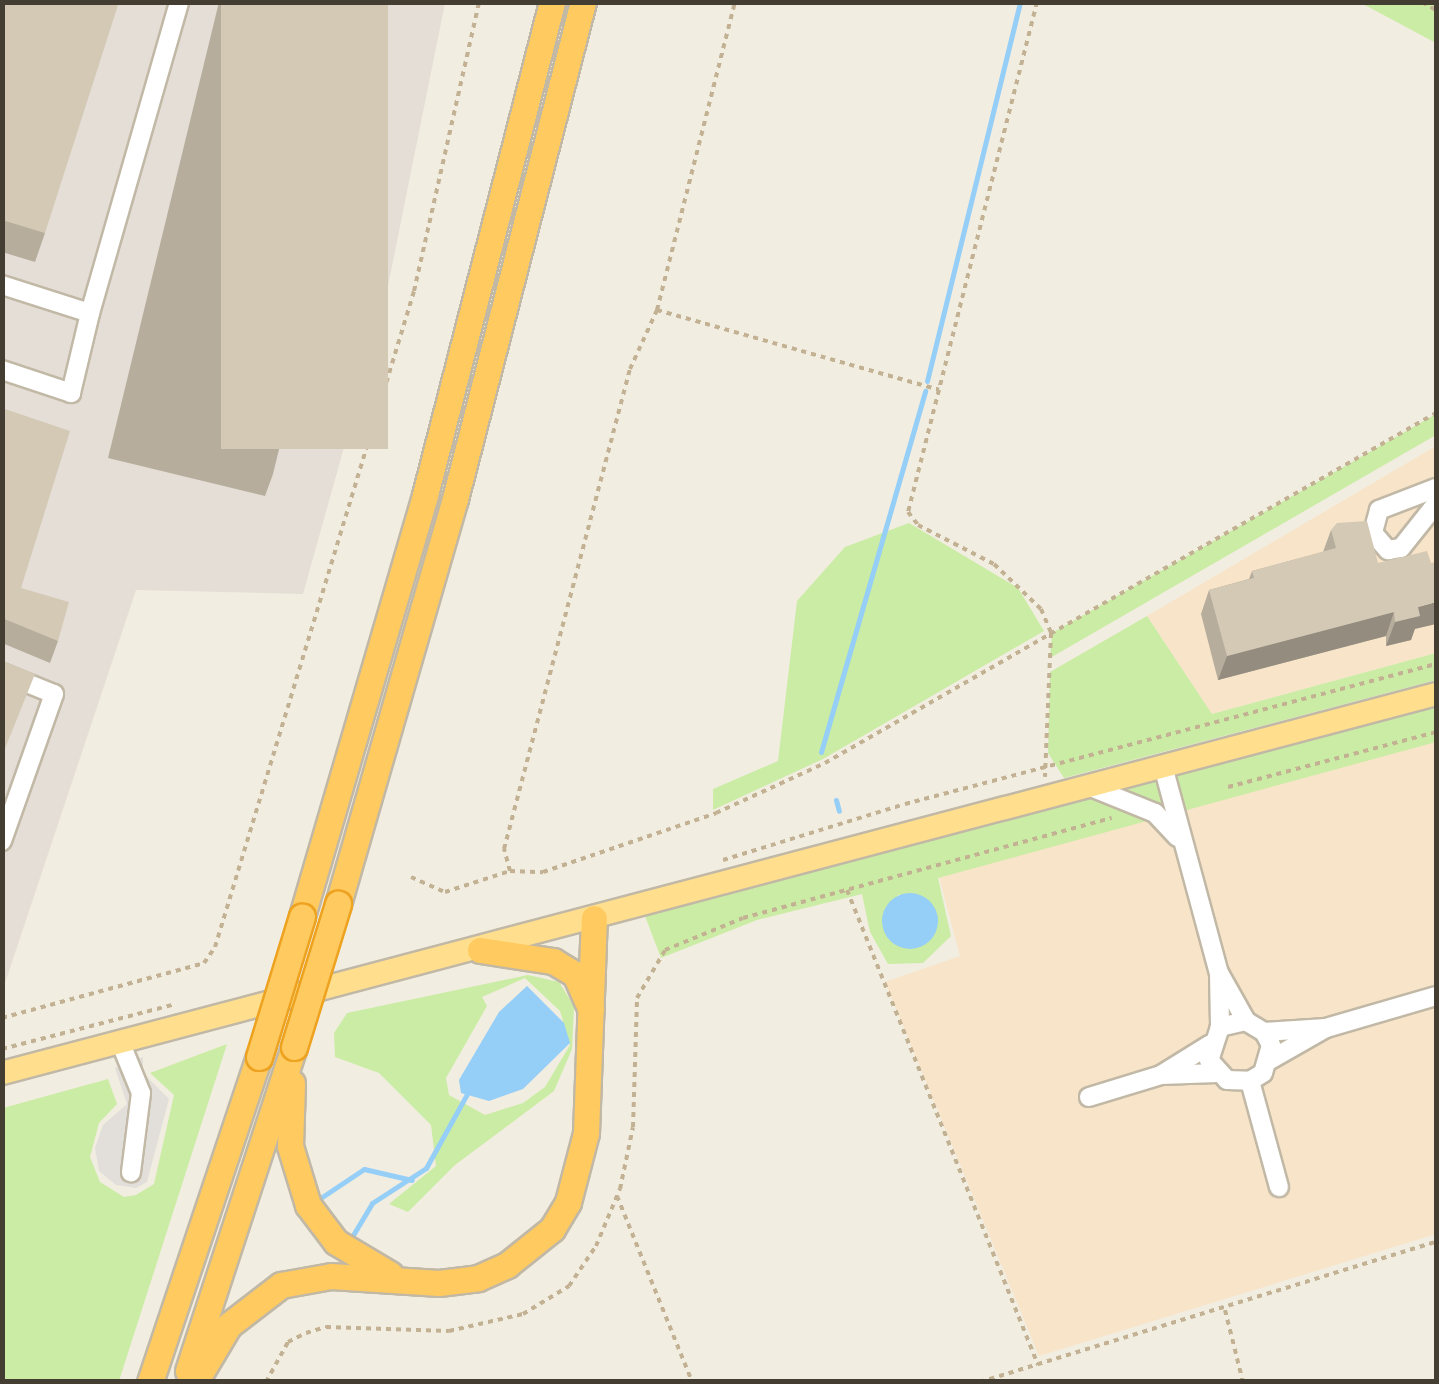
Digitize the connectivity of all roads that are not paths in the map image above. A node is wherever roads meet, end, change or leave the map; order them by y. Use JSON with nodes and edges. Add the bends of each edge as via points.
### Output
{"nodes":[{"id":1,"x":179,"y":2,"type":"edge"},
{"id":2,"x":552,"y":2,"type":"edge"},
{"id":3,"x":583,"y":2,"type":"edge"},
{"id":4,"x":2,"y":285,"type":"edge"},
{"id":5,"x":90,"y":313,"type":"junction"},
{"id":6,"x":2,"y":370,"type":"edge"},
{"id":7,"x":1436,"y":488,"type":"edge"},
{"id":8,"x":1436,"y":504,"type":"edge"},
{"id":9,"x":2,"y":673,"type":"edge"},
{"id":10,"x":1436,"y":694,"type":"edge"},
{"id":11,"x":1163,"y":766,"type":"junction"},
{"id":12,"x":1088,"y":786,"type":"junction"},
{"id":13,"x":1180,"y":840,"type":"junction"},
{"id":14,"x":2,"y":842,"type":"edge"},
{"id":15,"x":594,"y":918,"type":"junction"},
{"id":16,"x":480,"y":950,"type":"junction"},
{"id":17,"x":1219,"y":973,"type":"junction"},
{"id":18,"x":1436,"y":996,"type":"edge"},
{"id":19,"x":594,"y":1020,"type":"junction"},
{"id":20,"x":1246,"y":1020,"type":"junction"},
{"id":21,"x":1220,"y":1027,"type":"junction"},
{"id":22,"x":1326,"y":1028,"type":"junction"},
{"id":23,"x":1264,"y":1032,"type":"junction"},
{"id":24,"x":121,"y":1044,"type":"junction"},
{"id":25,"x":1209,"y":1045,"type":"junction"},
{"id":26,"x":294,"y":1048,"type":"junction"},
{"id":27,"x":1270,"y":1060,"type":"junction"},
{"id":28,"x":1217,"y":1073,"type":"junction"},
{"id":29,"x":2,"y":1074,"type":"edge"},
{"id":30,"x":1161,"y":1075,"type":"junction"},
{"id":31,"x":1250,"y":1081,"type":"junction"},
{"id":32,"x":1089,"y":1097,"type":"dead end"},
{"id":33,"x":131,"y":1172,"type":"dead end"},
{"id":34,"x":1279,"y":1187,"type":"dead end"},
{"id":35,"x":394,"y":1276,"type":"junction"},
{"id":36,"x":150,"y":1382,"type":"edge"},
{"id":37,"x":184,"y":1382,"type":"edge"},
{"id":38,"x":195,"y":1382,"type":"edge"}],
"edges":[{"from":1,"to":5,"type":"street"},
{"from":2,"to":36,"type":"highway","bridge":true,"via":[[426,495],[259,1057]]},
{"from":3,"to":26,"type":"highway","bridge":true,"via":[[455,499]]},
{"from":4,"to":5,"type":"street"},
{"from":5,"to":6,"type":"street","via":[[71,393]]},
{"from":7,"to":8,"type":"street","via":[[1379,510],[1373,533],[1388,550],[1401,548]]},
{"from":9,"to":14,"type":"street","via":[[54,694]]},
{"from":10,"to":11,"type":"main road"},
{"from":11,"to":12,"type":"main road"},
{"from":11,"to":13,"type":"street"},
{"from":12,"to":13,"type":"street","via":[[1154,813]]},
{"from":12,"to":15,"type":"main road"},
{"from":13,"to":17,"type":"street"},
{"from":15,"to":16,"type":"main road"},
{"from":15,"to":19,"type":"highway"},
{"from":16,"to":19,"type":"highway","via":[[533,954],[575,974]]},
{"from":16,"to":24,"type":"main road"},
{"from":17,"to":20,"type":"street"},
{"from":17,"to":21,"type":"street"},
{"from":18,"to":22,"type":"street"},
{"from":19,"to":35,"type":"highway","via":[[579,1170],[552,1229],[507,1266],[478,1278],[439,1283]]},
{"from":20,"to":21,"type":"street"},
{"from":20,"to":23,"type":"street"},
{"from":21,"to":25,"type":"street"},
{"from":22,"to":23,"type":"street"},
{"from":22,"to":27,"type":"street"},
{"from":23,"to":27,"type":"street"},
{"from":24,"to":29,"type":"main road"},
{"from":24,"to":33,"type":"street","via":[[141,1093]]},
{"from":25,"to":28,"type":"street"},
{"from":25,"to":30,"type":"street"},
{"from":26,"to":35,"type":"highway","via":[[290,1146],[308,1205],[336,1242]]},
{"from":26,"to":37,"type":"highway"},
{"from":27,"to":31,"type":"street"},
{"from":28,"to":30,"type":"street"},
{"from":28,"to":31,"type":"street"},
{"from":30,"to":32,"type":"street"},
{"from":31,"to":34,"type":"street"},
{"from":35,"to":38,"type":"highway","via":[[305,1278],[282,1285],[229,1325]]}]}
